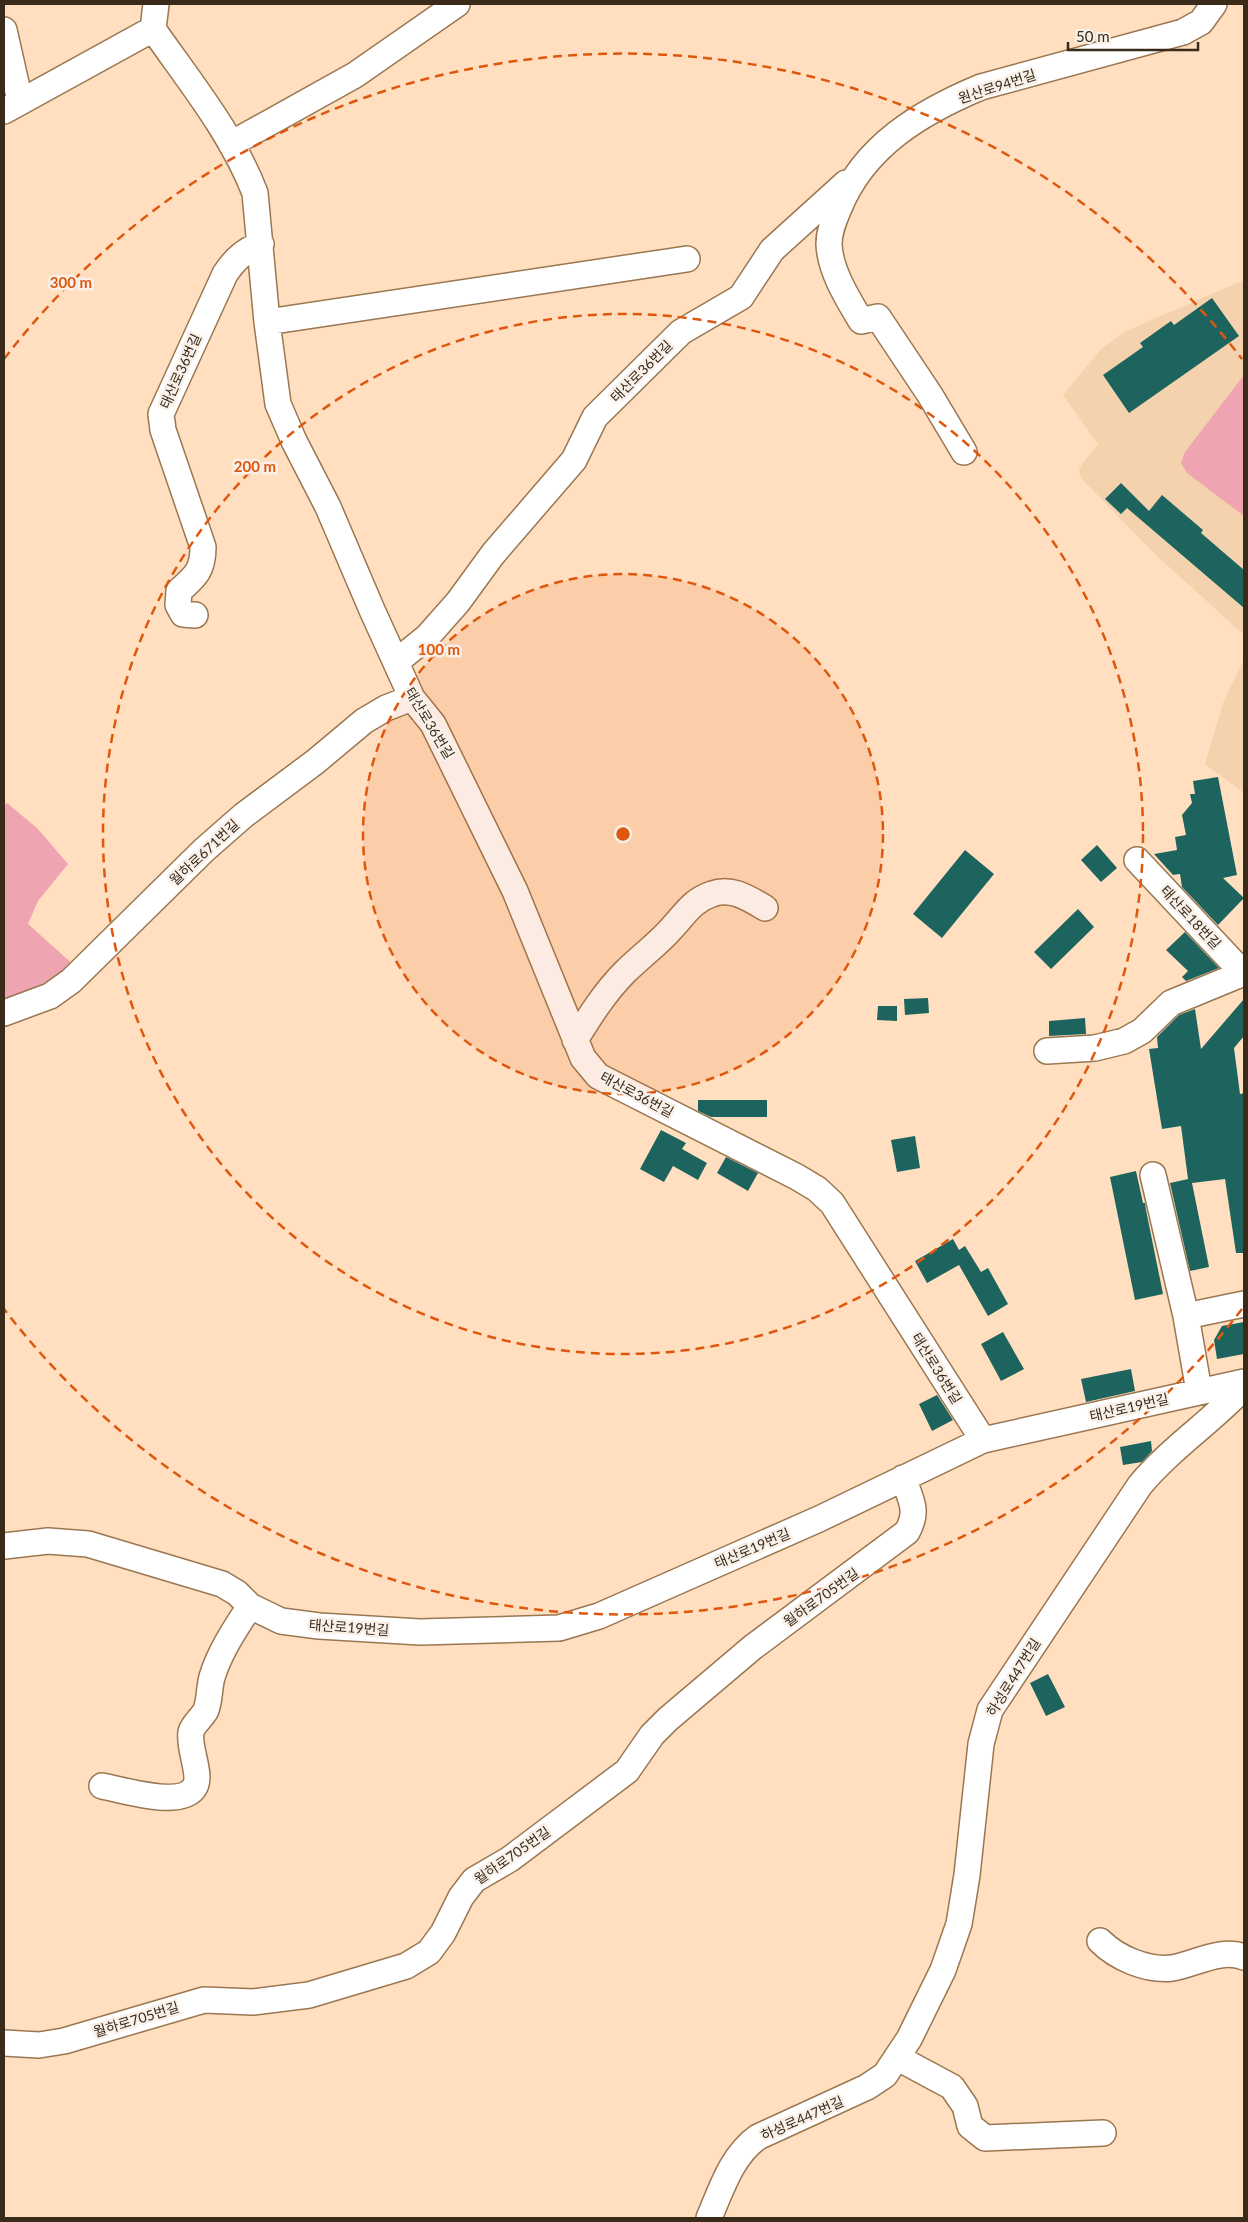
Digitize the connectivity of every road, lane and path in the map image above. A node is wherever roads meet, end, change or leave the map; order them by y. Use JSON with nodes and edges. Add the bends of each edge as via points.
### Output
{"nodes":[{"id":1,"x":156,"y":4,"type":"edge"},
{"id":2,"x":457,"y":4,"type":"edge"},
{"id":3,"x":1214,"y":4,"type":"edge"},
{"id":4,"x":153,"y":28,"type":"junction"},
{"id":5,"x":4,"y":30,"type":"edge"},
{"id":6,"x":12,"y":106,"type":"edge"},
{"id":7,"x":231,"y":144,"type":"junction"},
{"id":8,"x":854,"y":176,"type":"junction"},
{"id":9,"x":261,"y":244,"type":"junction"},
{"id":10,"x":687,"y":259,"type":"dead end"},
{"id":11,"x":267,"y":322,"type":"junction"},
{"id":12,"x":964,"y":452,"type":"dead end"},
{"id":13,"x":195,"y":615,"type":"dead end"},
{"id":14,"x":396,"y":662,"type":"junction"},
{"id":15,"x":412,"y":698,"type":"junction"},
{"id":16,"x":1137,"y":860,"type":"dead end"},
{"id":17,"x":765,"y":908,"type":"dead end"},
{"id":18,"x":1244,"y":974,"type":"edge"},
{"id":19,"x":4,"y":1013,"type":"edge"},
{"id":20,"x":575,"y":1040,"type":"junction"},
{"id":21,"x":1047,"y":1051,"type":"dead end"},
{"id":22,"x":1153,"y":1175,"type":"dead end"},
{"id":23,"x":1244,"y":1304,"type":"edge"},
{"id":24,"x":1186,"y":1316,"type":"junction"},
{"id":25,"x":1244,"y":1382,"type":"edge"},
{"id":26,"x":1244,"y":1387,"type":"edge"},
{"id":27,"x":1199,"y":1391,"type":"junction"},
{"id":28,"x":983,"y":1440,"type":"junction"},
{"id":29,"x":903,"y":1478,"type":"junction"},
{"id":30,"x":4,"y":1546,"type":"edge"},
{"id":31,"x":250,"y":1606,"type":"junction"},
{"id":32,"x":102,"y":1786,"type":"dead end"},
{"id":33,"x":1100,"y":1941,"type":"dead end"},
{"id":34,"x":1244,"y":1957,"type":"edge"},
{"id":35,"x":4,"y":2043,"type":"edge"},
{"id":36,"x":898,"y":2058,"type":"junction"},
{"id":37,"x":1103,"y":2133,"type":"dead end"},
{"id":38,"x":709,"y":2218,"type":"edge"}],
"edges":[{"from":1,"to":4,"type":"street"},
{"from":2,"to":7,"type":"street","via":[[355,75]]},
{"from":3,"to":8,"type":"street","name":"원산로94번길","via":[[1201,22],[1183,32],[958,97],[895,133]]},
{"from":4,"to":6,"type":"street"},
{"from":4,"to":7,"type":"street","name":"태산로36번길"},
{"from":5,"to":6,"type":"street"},
{"from":7,"to":9,"type":"street","name":"태산로36번길","via":[[248,173],[255,193]]},
{"from":8,"to":12,"type":"street","name":"원산로94번길","via":[[830,228],[829,246],[836,272],[861,321],[878,317]]},
{"from":8,"to":14,"type":"street","name":"태산로36번길","via":[[772,250],[741,297],[681,332],[595,417],[574,460],[427,637]]},
{"from":9,"to":11,"type":"street","name":"태산로36번길"},
{"from":9,"to":13,"type":"street","name":"태산로36번길","via":[[235,260],[225,274],[161,414],[163,430],[204,547],[203,565],[179,591],[178,605],[184,614]]},
{"from":10,"to":11,"type":"street"},
{"from":11,"to":14,"type":"street","name":"태산로36번길","via":[[278,404],[328,507]]},
{"from":14,"to":15,"type":"street","name":"태산로36번길"},
{"from":15,"to":19,"type":"street","name":"월하로671번길","via":[[364,721],[244,815],[71,981],[50,996]]},
{"from":15,"to":20,"type":"street","name":"태산로36번길","via":[[433,724],[515,891]]},
{"from":16,"to":18,"type":"street","name":"태산로18번길"},
{"from":17,"to":20,"type":"street","via":[[744,895],[728,891],[697,900],[624,972],[602,998]]},
{"from":18,"to":21,"type":"street","via":[[1171,1003],[1142,1031],[1124,1041],[1095,1048]]},
{"from":20,"to":28,"type":"street","name":"태산로36번길","via":[[583,1058],[598,1076],[798,1177],[832,1203]]},
{"from":22,"to":24,"type":"street"},
{"from":23,"to":24,"type":"street"},
{"from":24,"to":27,"type":"street"},
{"from":25,"to":27,"type":"street","name":"태산로19번길"},
{"from":26,"to":36,"type":"street","name":"하성로447번길","via":[[1216,1416],[1158,1464],[1140,1485],[990,1710],[981,1744],[967,1875],[955,1938],[943,1970]]},
{"from":27,"to":28,"type":"street","name":"태산로19번길"},
{"from":28,"to":29,"type":"street","name":"태산로19번길"},
{"from":29,"to":31,"type":"street","name":"태산로19번길","via":[[819,1519],[599,1616],[559,1628],[454,1632],[319,1626],[281,1621]]},
{"from":29,"to":35,"type":"street","name":"월하로705번길","via":[[914,1508],[914,1520],[907,1532],[753,1647],[668,1719],[626,1771],[510,1859],[474,1880],[429,1952],[406,1966],[308,1995],[253,2002],[204,2000],[64,2041]]},
{"from":30,"to":31,"type":"street","name":"태산로19번길","via":[[48,1541],[88,1544],[208,1578],[237,1593]]},
{"from":31,"to":32,"type":"street","via":[[219,1656],[204,1715],[192,1730],[190,1745],[198,1775],[194,1788],[184,1795],[167,1797]]},
{"from":33,"to":34,"type":"street","via":[[1121,1956],[1160,1968],[1173,1968],[1221,1955]]},
{"from":36,"to":37,"type":"street","via":[[952,2087],[965,2106],[970,2126],[985,2138]]},
{"from":36,"to":38,"type":"street","name":"하성로447번길","via":[[885,2075],[867,2086],[748,2144],[730,2171]]}]}
